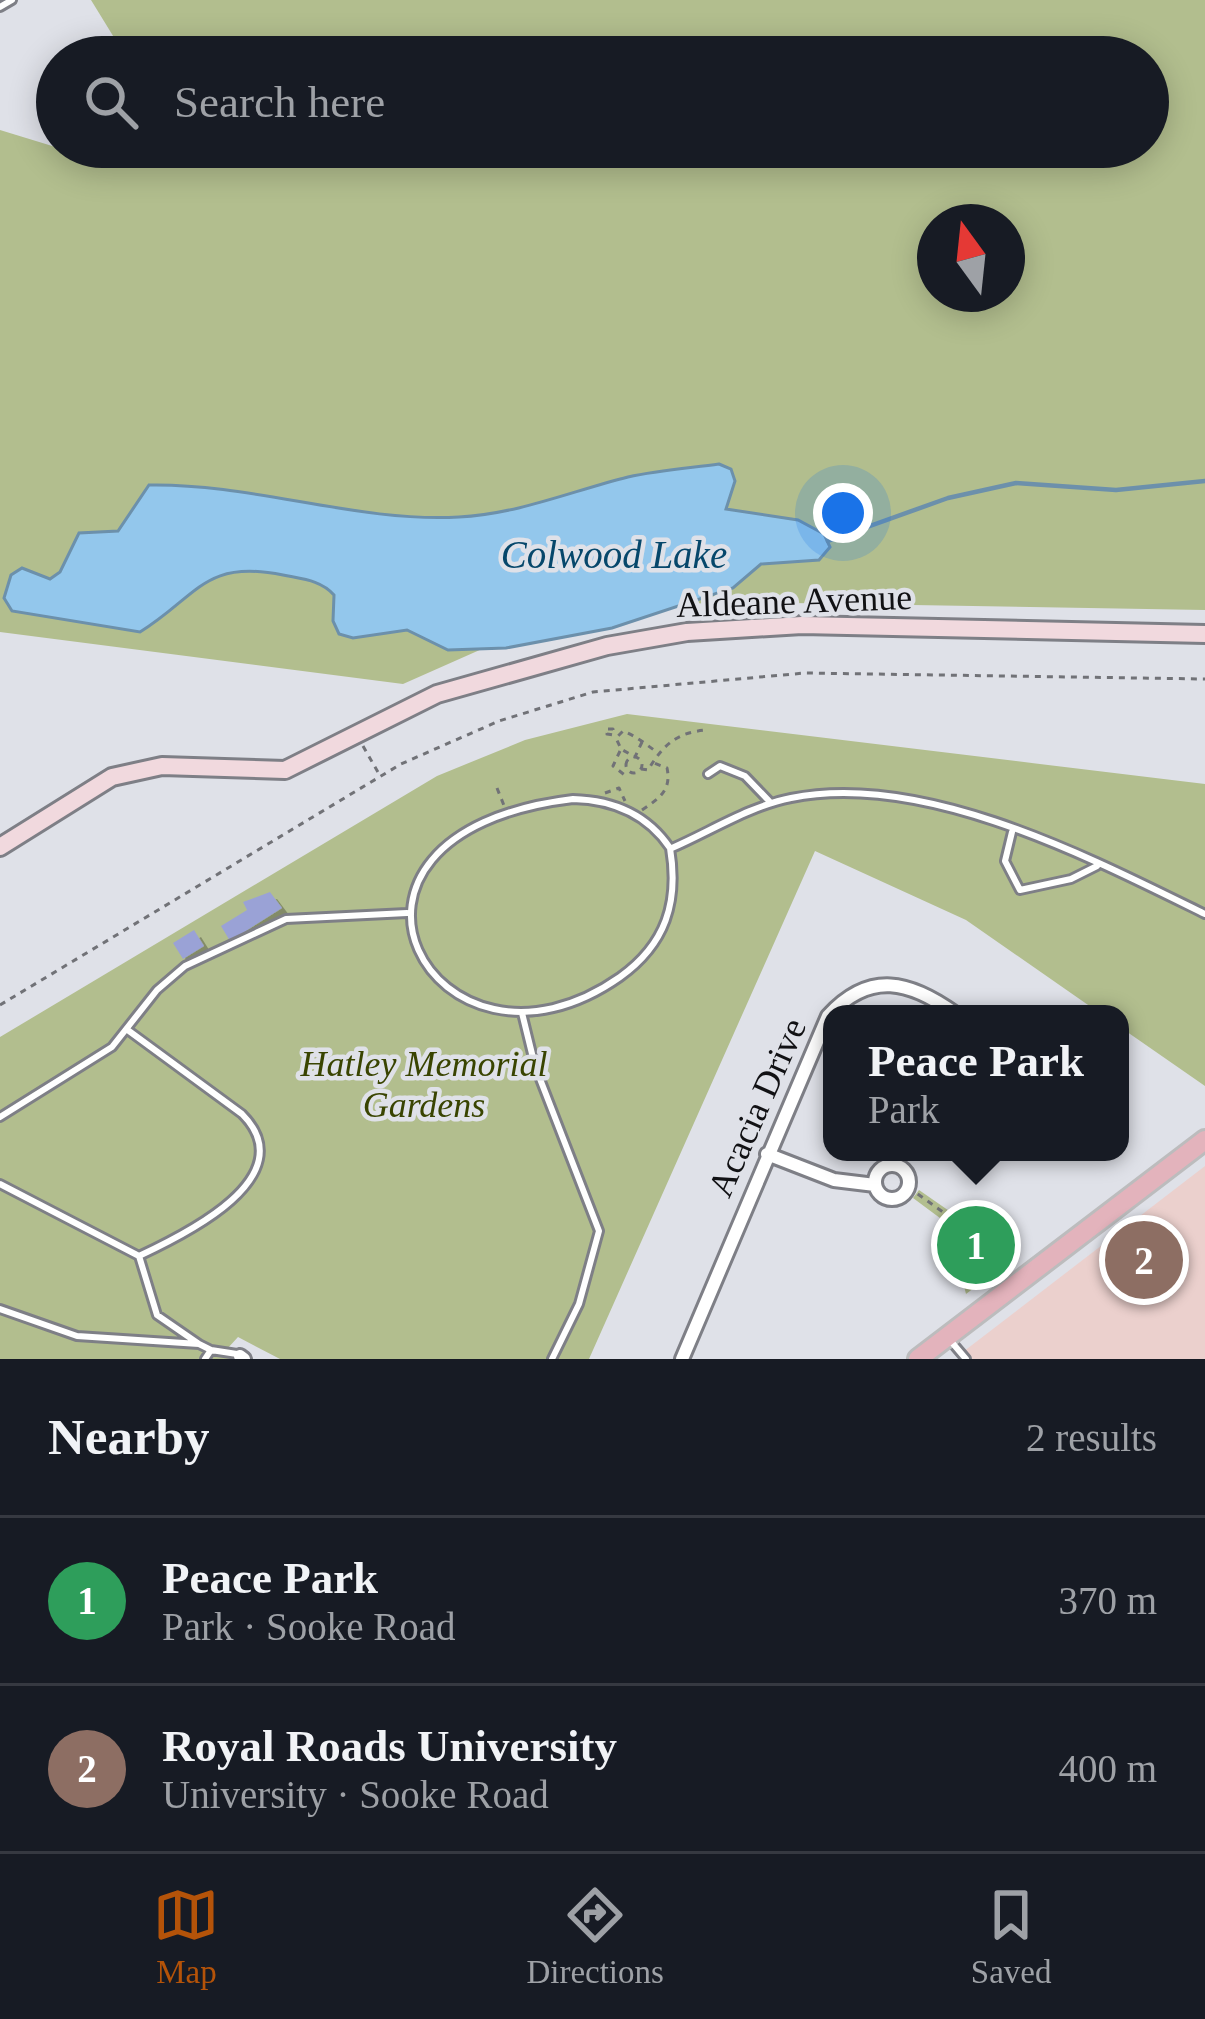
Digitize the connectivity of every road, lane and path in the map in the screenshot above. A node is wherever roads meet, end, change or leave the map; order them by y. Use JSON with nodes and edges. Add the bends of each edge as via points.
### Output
{"nodes":[{"id":1,"x":12,"y":0,"type":"edge"},
{"id":2,"x":0,"y":7,"type":"edge"},
{"id":3,"x":1205,"y":634,"type":"edge"},
{"id":4,"x":1205,"y":679,"type":"edge"},
{"id":5,"x":707,"y":730,"type":"dead end"},
{"id":6,"x":356,"y":733,"type":"junction"},
{"id":7,"x":642,"y":742,"type":"junction"},
{"id":8,"x":621,"y":749,"type":"junction"},
{"id":9,"x":658,"y":753,"type":"junction"},
{"id":10,"x":635,"y":758,"type":"junction"},
{"id":11,"x":652,"y":762,"type":"junction"},
{"id":12,"x":641,"y":769,"type":"junction"},
{"id":13,"x":628,"y":774,"type":"junction"},
{"id":14,"x":708,"y":774,"type":"dead end"},
{"id":15,"x":380,"y":776,"type":"junction"},
{"id":16,"x":497,"y":788,"type":"dead end"},
{"id":17,"x":619,"y":788,"type":"junction"},
{"id":18,"x":603,"y":801,"type":"junction"},
{"id":19,"x":771,"y":803,"type":"junction"},
{"id":20,"x":622,"y":808,"type":"junction"},
{"id":21,"x":506,"y":812,"type":"junction"},
{"id":22,"x":638,"y":815,"type":"junction"},
{"id":23,"x":1013,"y":830,"type":"junction"},
{"id":24,"x":0,"y":847,"type":"edge"},
{"id":25,"x":670,"y":848,"type":"junction"},
{"id":26,"x":1097,"y":866,"type":"junction"},
{"id":27,"x":407,"y":913,"type":"junction"},
{"id":28,"x":1205,"y":914,"type":"edge"},
{"id":29,"x":0,"y":1005,"type":"edge"},
{"id":30,"x":838,"y":1005,"type":"edge"},
{"id":31,"x":942,"y":1005,"type":"edge"},
{"id":32,"x":523,"y":1012,"type":"junction"},
{"id":33,"x":823,"y":1027,"type":"edge"},
{"id":34,"x":129,"y":1031,"type":"junction"},
{"id":35,"x":0,"y":1117,"type":"edge"},
{"id":36,"x":1205,"y":1140,"type":"edge"},
{"id":37,"x":767,"y":1154,"type":"junction"},
{"id":38,"x":0,"y":1184,"type":"edge"},
{"id":39,"x":875,"y":1185,"type":"junction"},
{"id":40,"x":908,"y":1187,"type":"junction"},
{"id":41,"x":139,"y":1256,"type":"junction"},
{"id":42,"x":996,"y":1299,"type":"junction"},
{"id":43,"x":0,"y":1309,"type":"edge"},
{"id":44,"x":946,"y":1336,"type":"junction"},
{"id":45,"x":199,"y":1344,"type":"junction"},
{"id":46,"x":211,"y":1350,"type":"junction"},
{"id":47,"x":242,"y":1357,"type":"edge"},
{"id":48,"x":205,"y":1359,"type":"edge"},
{"id":49,"x":552,"y":1359,"type":"edge"},
{"id":50,"x":682,"y":1359,"type":"edge"},
{"id":51,"x":918,"y":1359,"type":"edge"},
{"id":52,"x":966,"y":1359,"type":"edge"}],
"edges":[{"from":1,"to":2,"type":"lane"},
{"from":3,"to":6,"type":"street","name":"Aldeane Avenue","via":[[838,625],[687,632],[515,670],[437,694]]},
{"from":4,"to":15,"type":"path","via":[[806,673],[678,682],[593,692],[525,711]]},
{"from":5,"to":9,"type":"path","via":[[684,733]]},
{"from":6,"to":15,"type":"path"},
{"from":6,"to":24,"type":"street","name":"Aldeane Avenue","via":[[285,770],[162,766],[112,777]]},
{"from":7,"to":8,"type":"path","via":[[623,731],[616,734]]},
{"from":7,"to":9,"type":"path"},
{"from":7,"to":10,"type":"path"},
{"from":8,"to":10,"type":"path"},
{"from":8,"to":13,"type":"path","via":[[613,766]]},
{"from":9,"to":11,"type":"path"},
{"from":10,"to":12,"type":"path"},
{"from":10,"to":13,"type":"path"},
{"from":11,"to":12,"type":"path"},
{"from":11,"to":22,"type":"path","via":[[669,778],[660,799]]},
{"from":12,"to":13,"type":"path"},
{"from":13,"to":17,"type":"path"},
{"from":14,"to":19,"type":"lane","via":[[720,766],[734,770]]},
{"from":15,"to":29,"type":"path"},
{"from":16,"to":21,"type":"path"},
{"from":17,"to":18,"type":"path","via":[[609,788]]},
{"from":17,"to":20,"type":"path"},
{"from":18,"to":20,"type":"lane"},
{"from":18,"to":21,"type":"lane"},
{"from":19,"to":23,"type":"lane","via":[[869,794]]},
{"from":19,"to":25,"type":"lane"},
{"from":20,"to":22,"type":"lane"},
{"from":21,"to":27,"type":"lane","via":[[434,856]]},
{"from":22,"to":25,"type":"lane"},
{"from":23,"to":26,"type":"lane"},
{"from":23,"to":26,"type":"lane","via":[[1005,861],[1020,890]]},
{"from":25,"to":32,"type":"lane","via":[[673,903],[654,946],[586,998]]},
{"from":26,"to":28,"type":"lane"},
{"from":27,"to":32,"type":"lane","via":[[441,982],[470,1002]]},
{"from":27,"to":34,"type":"lane","via":[[286,920],[184,966]]},
{"from":30,"to":31,"type":"street","name":"Acacia Drive","via":[[866,985],[890,982]]},
{"from":32,"to":49,"type":"lane","via":[[535,1066],[599,1231],[579,1304]]},
{"from":33,"to":37,"type":"street","name":"Acacia Drive"},
{"from":34,"to":35,"type":"lane"},
{"from":34,"to":41,"type":"lane","via":[[242,1114],[259,1150],[249,1177],[216,1216]]},
{"from":36,"to":42,"type":"main road"},
{"from":37,"to":39,"type":"street","via":[[834,1180]]},
{"from":37,"to":50,"type":"street","name":"Acacia Drive"},
{"from":38,"to":41,"type":"lane"},
{"from":39,"to":40,"type":"street","via":[[890,1199]]},
{"from":39,"to":40,"type":"street","via":[[893,1166],[906,1173]]},
{"from":40,"to":42,"type":"path","via":[[957,1222]]},
{"from":41,"to":45,"type":"lane","via":[[157,1315]]},
{"from":42,"to":44,"type":"main road"},
{"from":43,"to":45,"type":"lane","via":[[77,1336]]},
{"from":44,"to":51,"type":"main road"},
{"from":44,"to":52,"type":"lane"},
{"from":45,"to":46,"type":"lane"},
{"from":46,"to":47,"type":"lane"},
{"from":46,"to":48,"type":"lane"}]}
